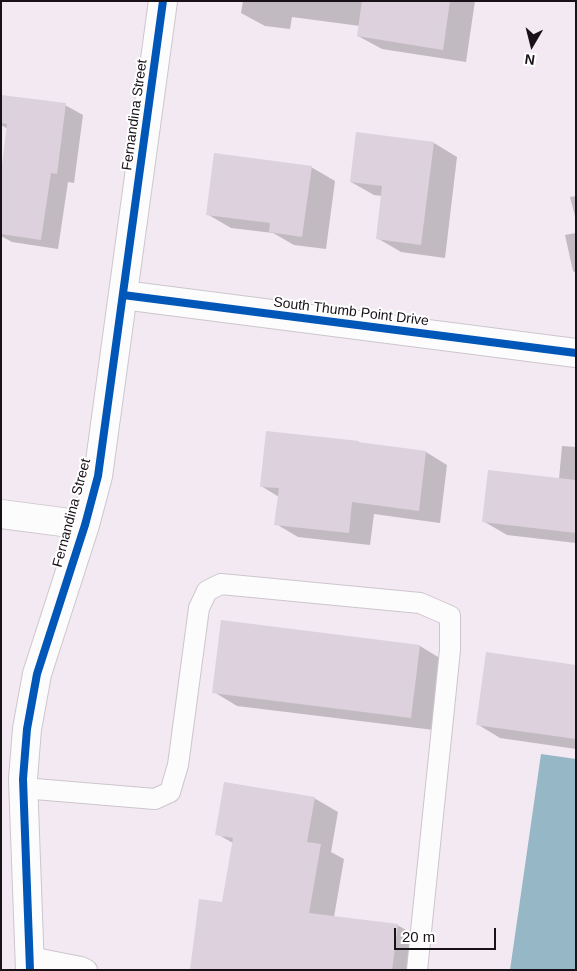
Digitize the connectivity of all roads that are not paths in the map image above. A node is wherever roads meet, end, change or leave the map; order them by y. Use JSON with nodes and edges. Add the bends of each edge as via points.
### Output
{"nodes":[{"id":1,"x":163,"y":1,"type":"edge"},
{"id":2,"x":123,"y":295,"type":"junction"},
{"id":3,"x":576,"y":354,"type":"edge"},
{"id":4,"x":1,"y":514,"type":"edge"},
{"id":5,"x":85,"y":525,"type":"junction"},
{"id":6,"x":23,"y":788,"type":"junction"},
{"id":7,"x":30,"y":963,"type":"edge"},
{"id":8,"x":87,"y":970,"type":"edge"},
{"id":9,"x":417,"y":970,"type":"edge"}],
"edges":[{"from":1,"to":2,"type":"street","name":"Fernandina Street"},
{"from":2,"to":3,"type":"street","name":"South Thumb Point Drive"},
{"from":2,"to":5,"type":"street","name":"Fernandina Street","via":[[98,476]]},
{"from":4,"to":5,"type":"street"},
{"from":5,"to":6,"type":"street","name":"Fernandina Street","via":[[36,674],[27,729]]},
{"from":6,"to":7,"type":"street","name":"Fernandina Street"},
{"from":6,"to":9,"type":"lane","via":[[155,799],[170,792],[178,765],[199,608],[207,592],[221,584],[420,603],[450,616],[450,650]]},
{"from":7,"to":8,"type":"lane","via":[[81,966]]}]}
